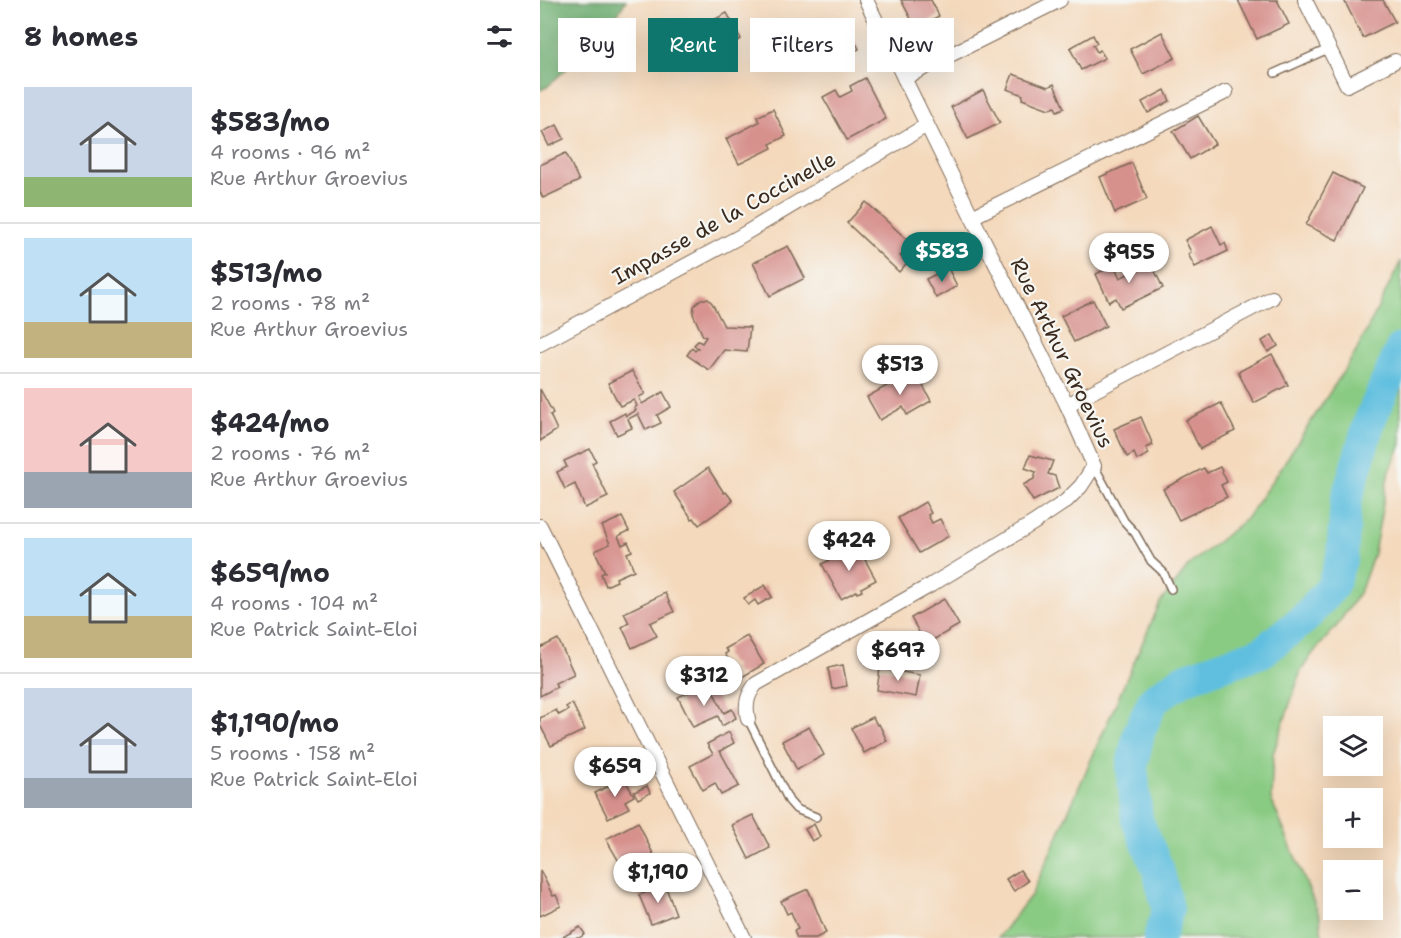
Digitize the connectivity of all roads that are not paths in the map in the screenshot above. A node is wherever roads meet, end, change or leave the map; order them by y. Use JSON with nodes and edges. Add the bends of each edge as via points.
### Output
{"nodes":[{"id":1,"x":866,"y":0,"type":"edge"},
{"id":2,"x":1060,"y":0,"type":"edge"},
{"id":3,"x":1305,"y":0,"type":"edge"},
{"id":4,"x":1328,"y":49,"type":"junction"},
{"id":5,"x":1395,"y":61,"type":"dead end"},
{"id":6,"x":1275,"y":73,"type":"dead end"},
{"id":7,"x":904,"y":78,"type":"junction"},
{"id":8,"x":1226,"y":92,"type":"dead end"},
{"id":9,"x":927,"y":125,"type":"junction"},
{"id":10,"x":972,"y":217,"type":"junction"},
{"id":11,"x":1272,"y":298,"type":"dead end"},
{"id":12,"x":540,"y":344,"type":"edge"},
{"id":13,"x":1067,"y":405,"type":"junction"},
{"id":14,"x":1094,"y":466,"type":"junction"},
{"id":15,"x":540,"y":526,"type":"edge"},
{"id":16,"x":1171,"y":589,"type":"dead end"},
{"id":17,"x":748,"y":719,"type":"joint"},
{"id":18,"x":816,"y":817,"type":"dead end"},
{"id":19,"x":744,"y":938,"type":"edge"}],
"edges":[{"from":1,"to":7,"type":"street","name":"Rue Arthur Groevius"},
{"from":2,"to":7,"type":"street"},
{"from":3,"to":4,"type":"street"},
{"from":4,"to":5,"type":"street","via":[[1347,85]]},
{"from":4,"to":6,"type":"lane"},
{"from":7,"to":9,"type":"street","name":"Rue Arthur Groevius"},
{"from":8,"to":10,"type":"street"},
{"from":9,"to":10,"type":"street","name":"Rue Arthur Groevius"},
{"from":9,"to":12,"type":"street","name":"Impasse de la Coccinelle","via":[[739,237]]},
{"from":10,"to":13,"type":"street","name":"Rue Arthur Groevius"},
{"from":11,"to":13,"type":"street"},
{"from":13,"to":14,"type":"street","name":"Rue Arthur Groevius"},
{"from":14,"to":16,"type":"lane","name":"Rue Arthur Groevius","via":[[1124,521],[1163,572]]},
{"from":14,"to":17,"type":"street","name":"Rue Arthur Groevius","via":[[1066,501],[1035,522],[756,684],[746,704]]},
{"from":15,"to":19,"type":"street"},
{"from":17,"to":18,"type":"lane","via":[[789,801],[796,809]]}]}
